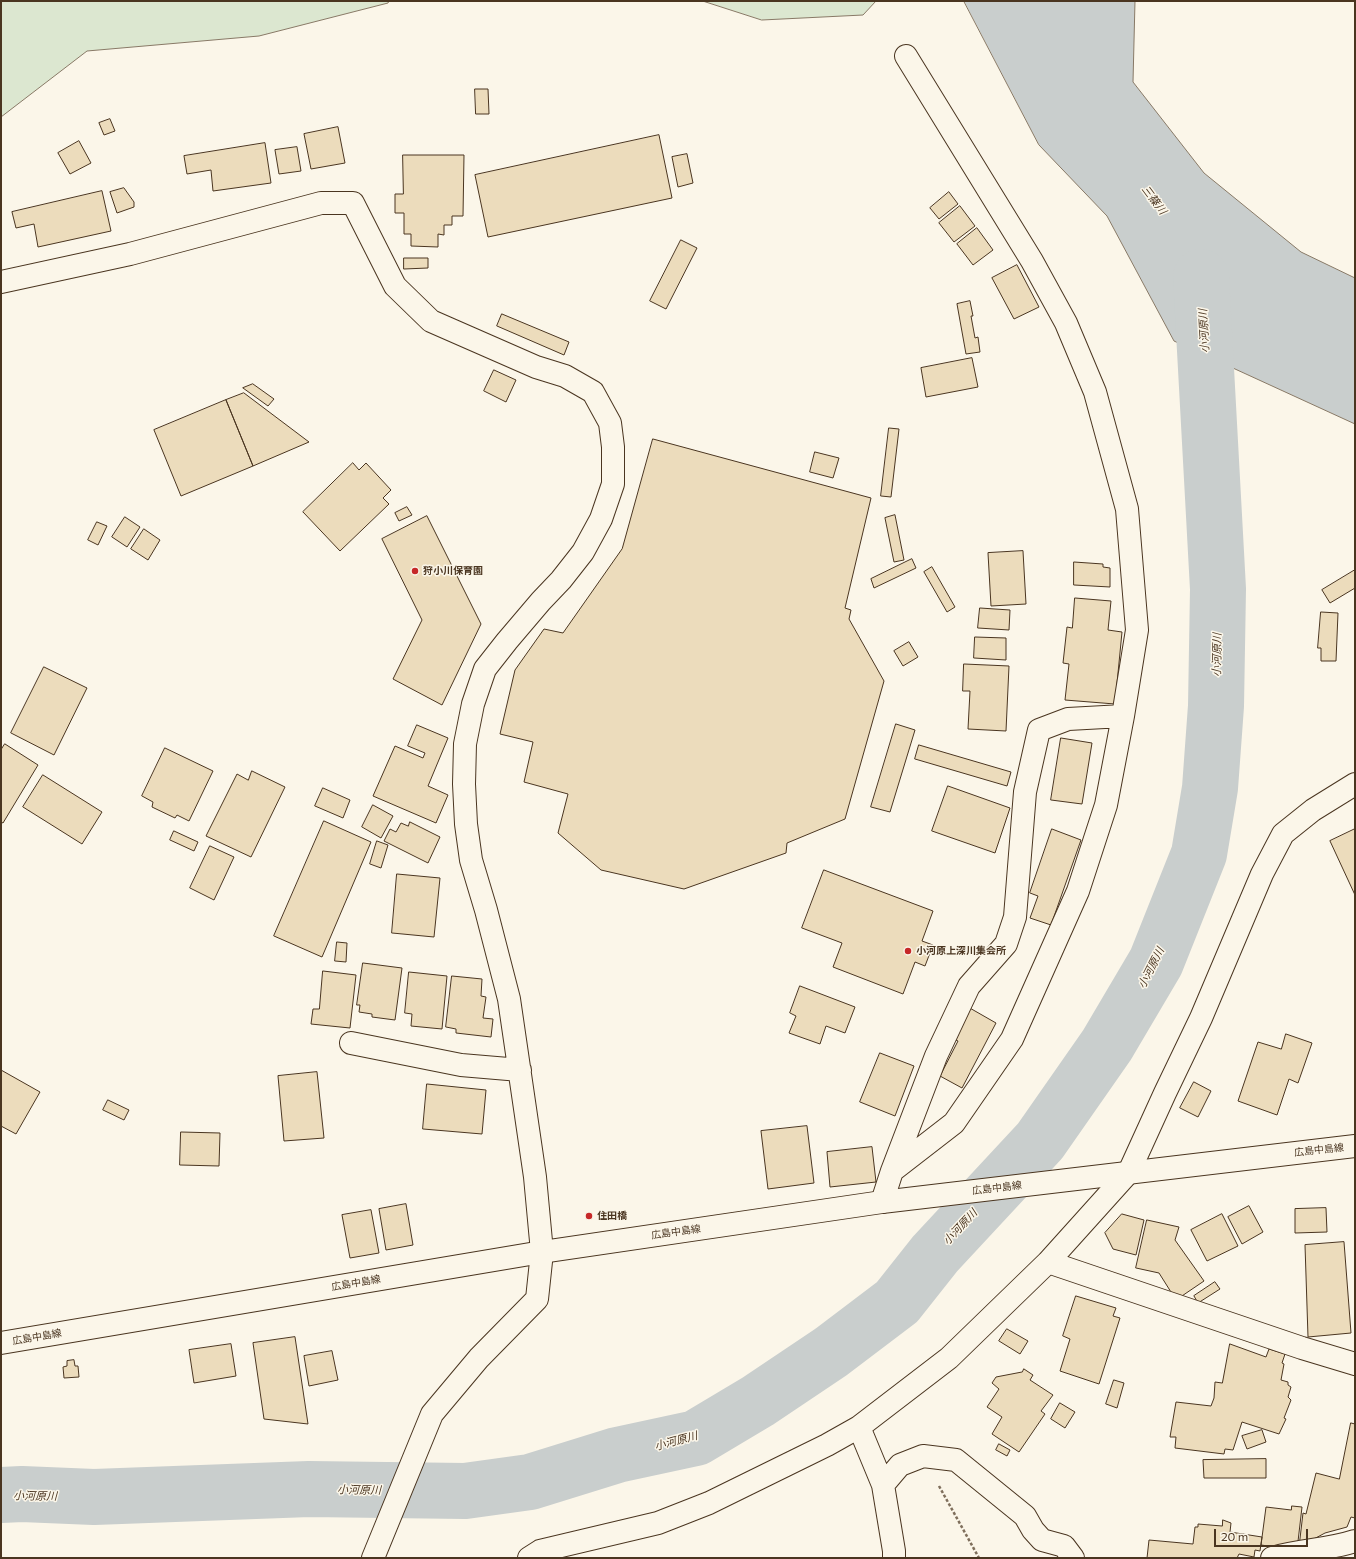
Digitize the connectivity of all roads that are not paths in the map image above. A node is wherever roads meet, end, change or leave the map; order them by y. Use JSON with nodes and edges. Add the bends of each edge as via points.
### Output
{"nodes":[{"id":1,"x":906,"y":56,"type":"dead end"},
{"id":2,"x":1,"y":282,"type":"edge"},
{"id":3,"x":1123,"y":716,"type":"junction"},
{"id":4,"x":1355,"y":784,"type":"edge"},
{"id":5,"x":351,"y":1043,"type":"dead end"},
{"id":6,"x":520,"y":1070,"type":"junction"},
{"id":7,"x":1355,"y":1146,"type":"edge"},
{"id":8,"x":892,"y":1171,"type":"junction"},
{"id":9,"x":1129,"y":1172,"type":"junction"},
{"id":10,"x":891,"y":1201,"type":"junction"},
{"id":11,"x":542,"y":1252,"type":"junction"},
{"id":12,"x":1048,"y":1262,"type":"junction"},
{"id":13,"x":1,"y":1343,"type":"edge"},
{"id":14,"x":1355,"y":1364,"type":"edge"},
{"id":15,"x":859,"y":1427,"type":"junction"},
{"id":16,"x":883,"y":1485,"type":"junction"},
{"id":17,"x":1355,"y":1541,"type":"edge"},
{"id":18,"x":1355,"y":1555,"type":"edge"},
{"id":19,"x":373,"y":1558,"type":"edge"},
{"id":20,"x":529,"y":1558,"type":"edge"},
{"id":21,"x":894,"y":1558,"type":"edge"},
{"id":22,"x":1074,"y":1558,"type":"edge"},
{"id":23,"x":1272,"y":1558,"type":"edge"},
{"id":24,"x":1350,"y":1558,"type":"edge"}],
"edges":[{"from":1,"to":3,"type":"street","via":[[1032,261],[1066,323],[1095,392],[1127,509],[1137,630]]},
{"from":2,"to":6,"type":"street","via":[[130,254],[322,202],[353,203],[395,286],[432,321],[536,367],[565,376],[593,392],[610,423],[613,447],[613,484],[601,519],[583,552],[485,669],[473,704],[465,744],[465,804],[471,860],[509,999]]},
{"from":3,"to":8,"type":"street","via":[[1106,805],[1078,891],[1012,1039],[954,1123]]},
{"from":3,"to":8,"type":"street","via":[[1068,719],[1039,730],[1024,792],[1015,917],[1006,944],[969,986],[936,1056]]},
{"from":4,"to":9,"type":"street","via":[[1313,810],[1283,834],[1262,874],[1201,1018]]},
{"from":5,"to":6,"type":"street","via":[[461,1065]]},
{"from":6,"to":11,"type":"street","via":[[535,1177]]},
{"from":7,"to":9,"type":"street","name":"広島中島線"},
{"from":8,"to":10,"type":"street"},
{"from":9,"to":10,"type":"street","name":"広島中島線"},
{"from":9,"to":12,"type":"street"},
{"from":10,"to":11,"type":"street","name":"広島中島線"},
{"from":11,"to":13,"type":"street","name":"広島中島線"},
{"from":11,"to":19,"type":"street","via":[[537,1299],[479,1358],[432,1414]]},
{"from":12,"to":14,"type":"street"},
{"from":12,"to":15,"type":"street","via":[[949,1358]]},
{"from":15,"to":16,"type":"street"},
{"from":15,"to":20,"type":"street","via":[[709,1503],[658,1523],[540,1551]]},
{"from":16,"to":21,"type":"street"},
{"from":16,"to":22,"type":"street","via":[[900,1465],[923,1456],[956,1460],[1025,1516],[1042,1540],[1064,1546]]},
{"from":17,"to":23,"type":"street","via":[[1337,1547],[1307,1550]]},
{"from":18,"to":24,"type":"street"}]}
